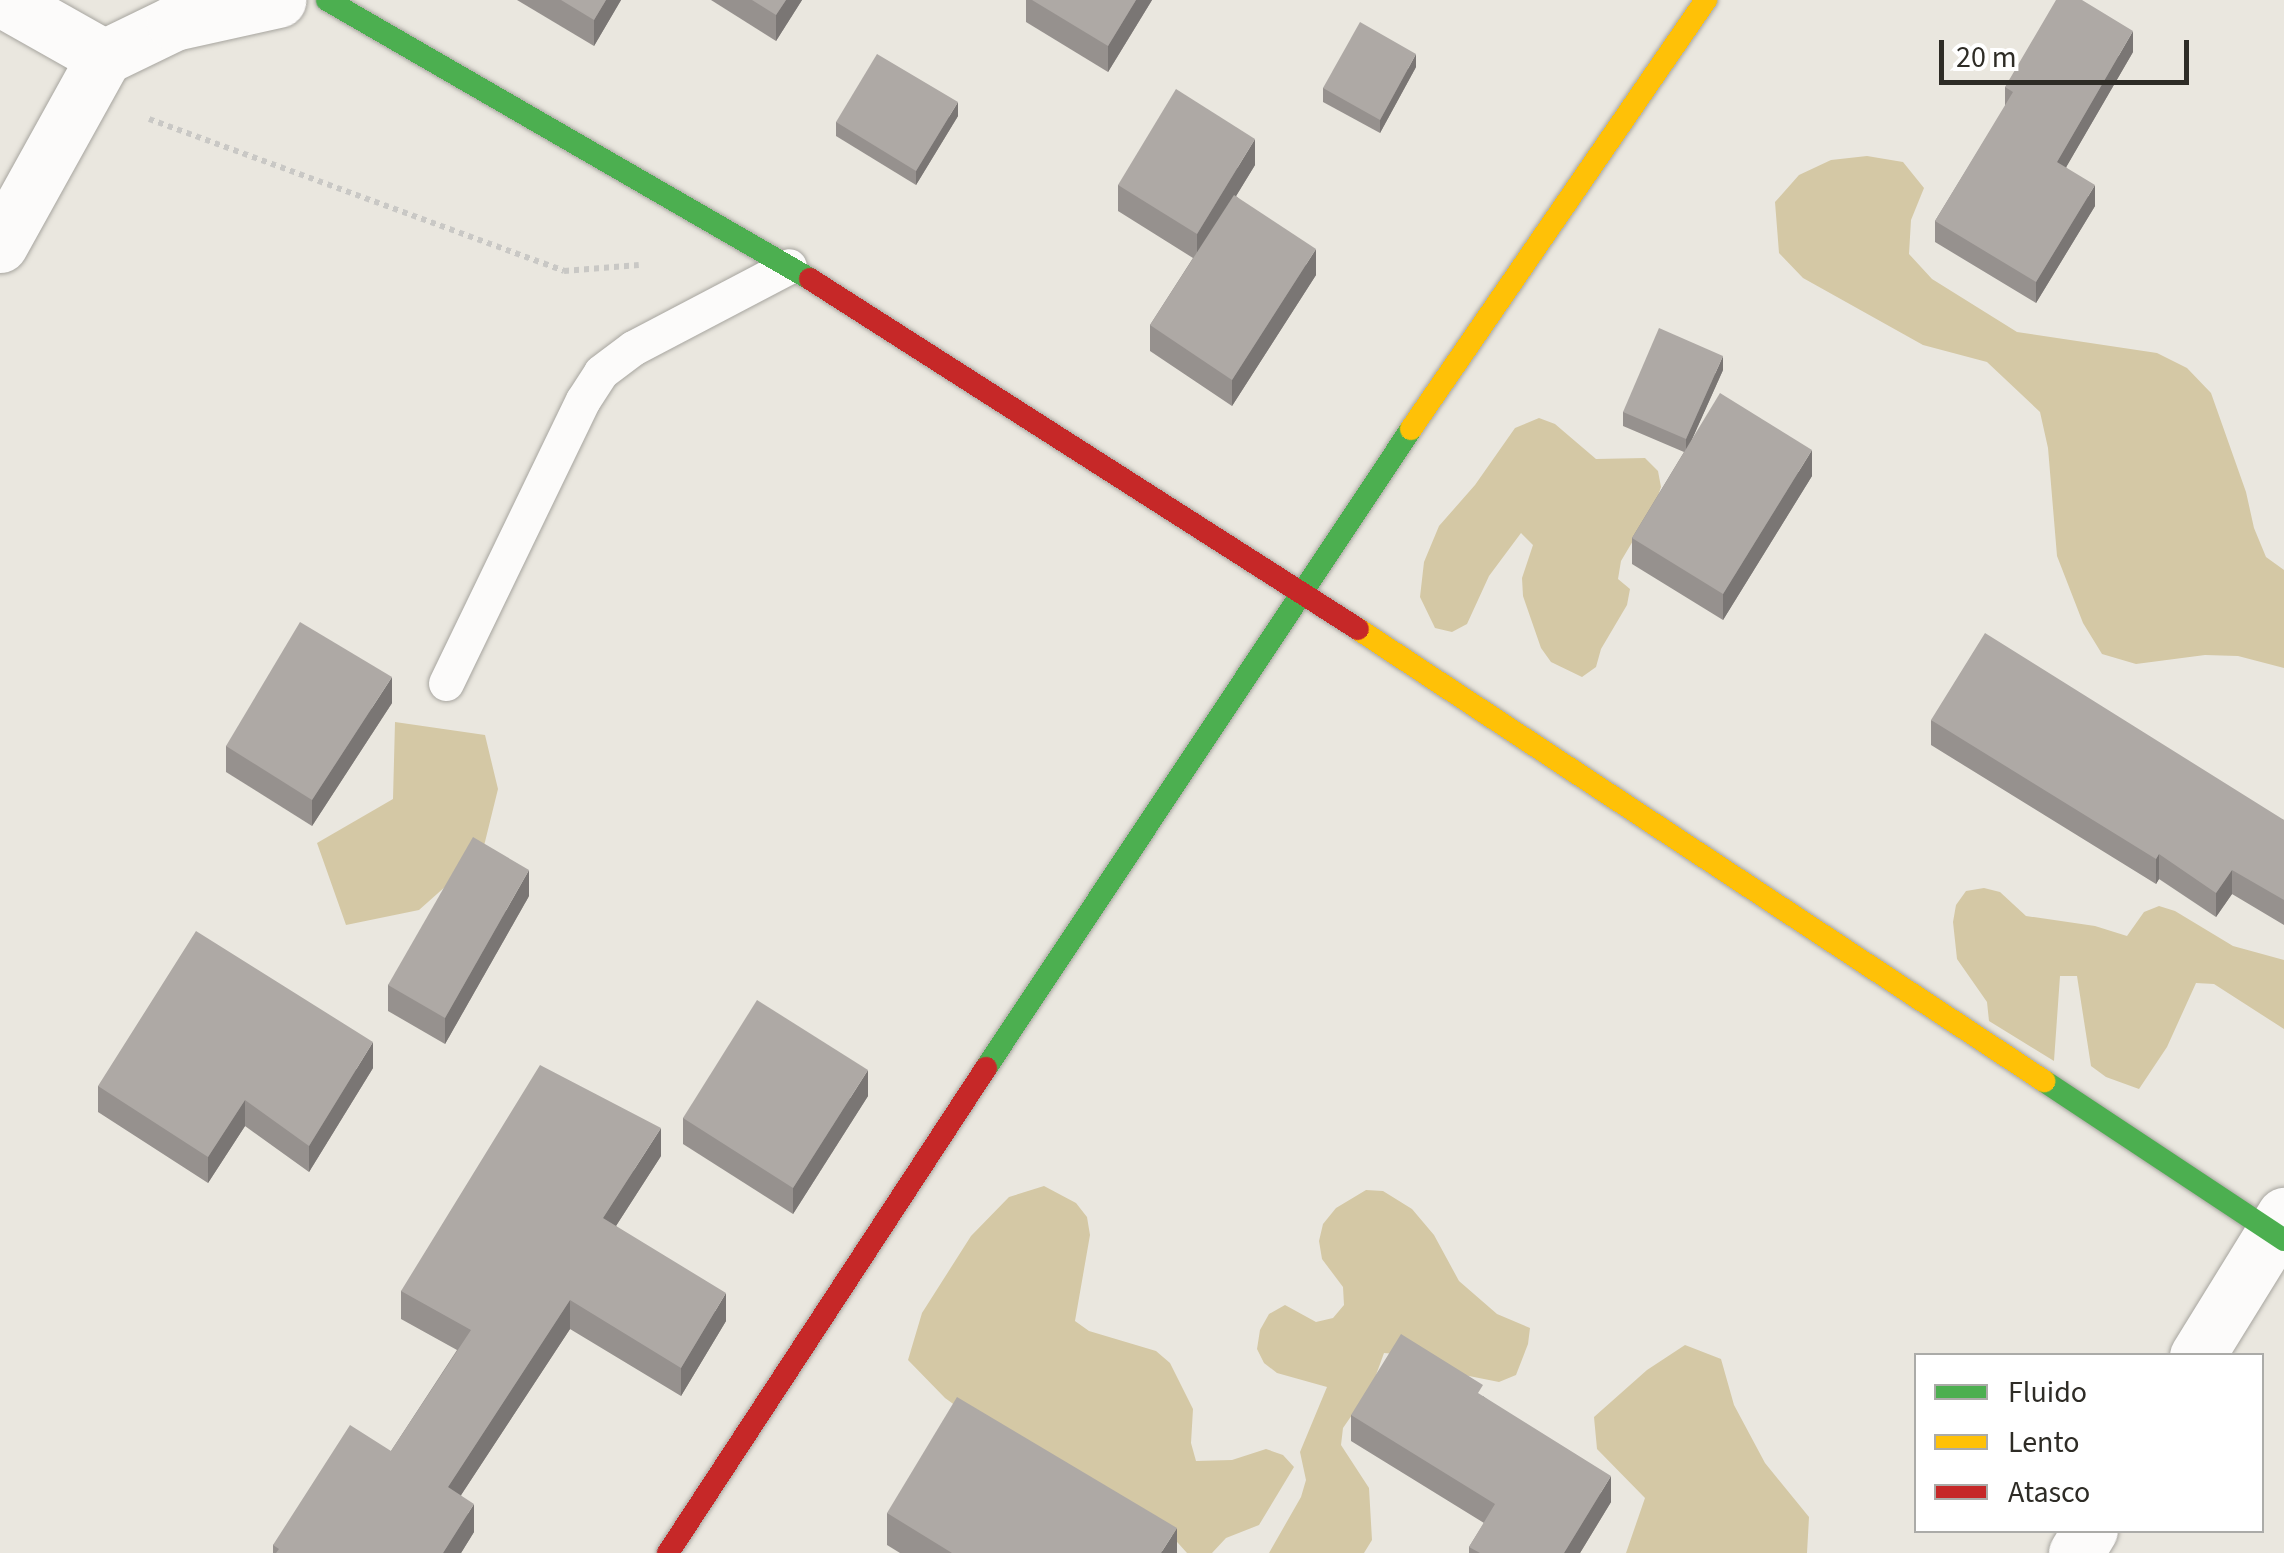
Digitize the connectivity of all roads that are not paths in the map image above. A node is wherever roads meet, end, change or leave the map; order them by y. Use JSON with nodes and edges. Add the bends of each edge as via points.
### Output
{"nodes":[{"id":1,"x":3,"y":0,"type":"edge"},
{"id":2,"x":278,"y":0,"type":"edge"},
{"id":3,"x":327,"y":0,"type":"edge"},
{"id":4,"x":1706,"y":0,"type":"edge"},
{"id":5,"x":94,"y":76,"type":"junction"},
{"id":6,"x":0,"y":245,"type":"edge"},
{"id":7,"x":789,"y":266,"type":"junction"},
{"id":8,"x":1300,"y":590,"type":"junction"},
{"id":9,"x":446,"y":683,"type":"dead end"},
{"id":10,"x":2280,"y":1229,"type":"edge"},
{"id":11,"x":2199,"y":1353,"type":"edge"},
{"id":12,"x":668,"y":1553,"type":"edge"}],
"edges":[{"from":1,"to":5,"type":"street"},
{"from":2,"to":5,"type":"street","via":[[174,22]]},
{"from":3,"to":7,"type":"street"},
{"from":4,"to":8,"type":"street"},
{"from":5,"to":6,"type":"street"},
{"from":7,"to":8,"type":"street"},
{"from":7,"to":9,"type":"lane","via":[[632,348],[601,372]]},
{"from":8,"to":10,"type":"street"},
{"from":8,"to":12,"type":"street"},
{"from":10,"to":11,"type":"street"}]}
